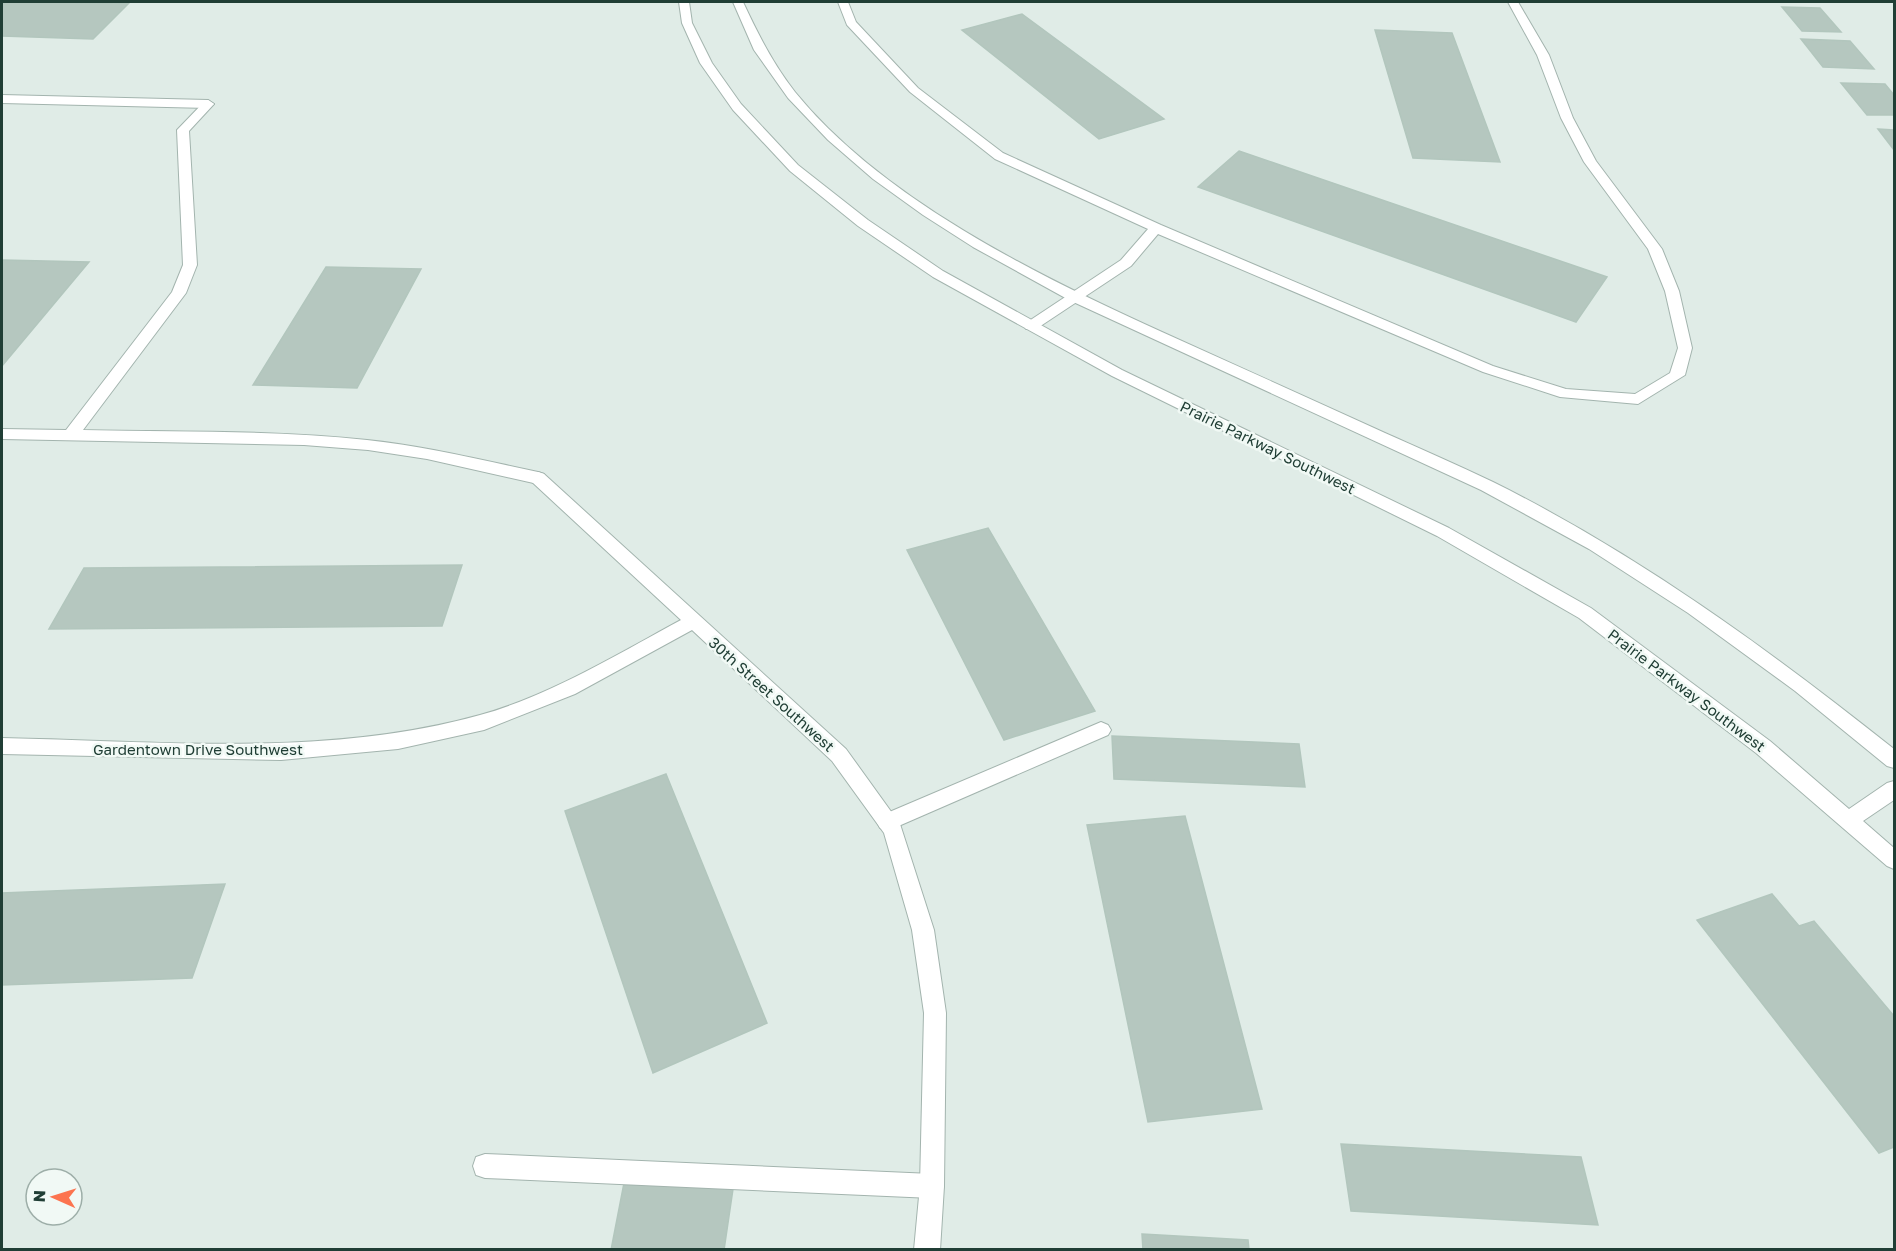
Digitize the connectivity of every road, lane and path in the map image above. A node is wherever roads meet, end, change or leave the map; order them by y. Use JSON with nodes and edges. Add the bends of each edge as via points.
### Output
{"nodes":[{"id":1,"x":684,"y":2,"type":"edge"},
{"id":2,"x":738,"y":2,"type":"edge"},
{"id":3,"x":843,"y":2,"type":"edge"},
{"id":4,"x":1513,"y":2,"type":"edge"},
{"id":5,"x":2,"y":99,"type":"edge"},
{"id":6,"x":1156,"y":228,"type":"junction"},
{"id":7,"x":1074,"y":297,"type":"junction"},
{"id":8,"x":1031,"y":326,"type":"junction"},
{"id":9,"x":2,"y":434,"type":"edge"},
{"id":10,"x":71,"y":435,"type":"junction"},
{"id":11,"x":692,"y":622,"type":"junction"},
{"id":12,"x":1101,"y":730,"type":"dead end"},
{"id":13,"x":2,"y":746,"type":"edge"},
{"id":14,"x":1894,"y":760,"type":"edge"},
{"id":15,"x":1894,"y":789,"type":"edge"},
{"id":16,"x":1848,"y":821,"type":"junction"},
{"id":17,"x":887,"y":822,"type":"junction"},
{"id":18,"x":1894,"y":860,"type":"edge"},
{"id":19,"x":485,"y":1166,"type":"dead end"},
{"id":20,"x":932,"y":1186,"type":"junction"},
{"id":21,"x":927,"y":1250,"type":"edge"}],
"edges":[{"from":1,"to":8,"type":"street","name":"Prairie Parkway Southwest","via":[[687,23],[706,63],[737,108],[794,168],[863,223],[938,274]]},
{"from":2,"to":7,"type":"street","via":[[746,26],[780,82],[832,137],[905,197],[1011,264]]},
{"from":3,"to":6,"type":"street","via":[[851,22],[914,90],[999,156]]},
{"from":4,"to":6,"type":"street","via":[[1543,55],[1590,162],[1655,249],[1672,291],[1685,348],[1677,375],[1638,399],[1565,394],[1488,369]]},
{"from":5,"to":10,"type":"street","via":[[208,104],[183,130],[190,265],[184,283]]},
{"from":6,"to":7,"type":"street","via":[[1126,264]]},
{"from":7,"to":8,"type":"street"},
{"from":7,"to":14,"type":"street","via":[[1487,486],[1595,545],[1694,608],[1802,686]]},
{"from":8,"to":16,"type":"street","name":"Prairie Parkway Southwest","via":[[1117,373],[1443,532],[1585,613],[1763,747]]},
{"from":9,"to":10,"type":"street"},
{"from":10,"to":11,"type":"street","name":"30th Street Southwest","via":[[368,445],[538,478]]},
{"from":11,"to":13,"type":"street","name":"Gardentown Drive Southwest","via":[[568,689],[484,722],[398,741],[281,752]]},
{"from":11,"to":17,"type":"street","name":"30th Street Southwest","via":[[839,754]]},
{"from":12,"to":17,"type":"street"},
{"from":15,"to":16,"type":"street"},
{"from":16,"to":18,"type":"street","name":"Prairie Parkway Southwest"},
{"from":17,"to":20,"type":"street","name":"30th Street Southwest","via":[[893,830],[923,930],[935,1013]]},
{"from":19,"to":20,"type":"street"},
{"from":20,"to":21,"type":"street","name":"30th Street Southwest"}]}
